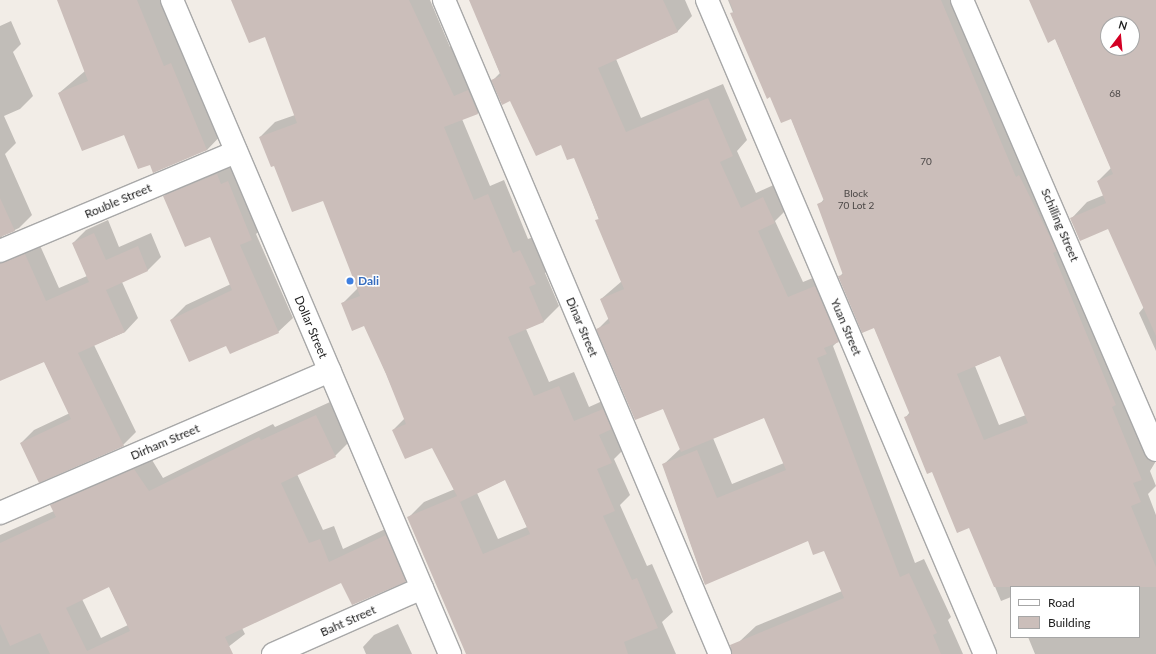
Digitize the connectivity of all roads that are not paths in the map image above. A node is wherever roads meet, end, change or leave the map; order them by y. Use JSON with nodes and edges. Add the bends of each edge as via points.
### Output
{"nodes":[{"id":1,"x":172,"y":0,"type":"edge"},
{"id":2,"x":444,"y":0,"type":"edge"},
{"id":3,"x":707,"y":0,"type":"edge"},
{"id":4,"x":962,"y":0,"type":"edge"},
{"id":5,"x":236,"y":152,"type":"junction"},
{"id":6,"x":0,"y":251,"type":"edge"},
{"id":7,"x":330,"y":371,"type":"junction"},
{"id":8,"x":1156,"y":450,"type":"edge"},
{"id":9,"x":0,"y":513,"type":"edge"},
{"id":10,"x":422,"y":588,"type":"junction"},
{"id":11,"x":273,"y":654,"type":"edge"},
{"id":12,"x":450,"y":654,"type":"edge"},
{"id":13,"x":720,"y":654,"type":"edge"},
{"id":14,"x":985,"y":654,"type":"edge"}],
"edges":[{"from":1,"to":5,"type":"street","name":"Dollar Street"},
{"from":2,"to":13,"type":"street","name":"Dinar Street"},
{"from":3,"to":14,"type":"street","name":"Yuan Street"},
{"from":4,"to":8,"type":"street","name":"Schilling Street"},
{"from":5,"to":6,"type":"street","name":"Rouble Street"},
{"from":5,"to":7,"type":"street","name":"Dollar Street"},
{"from":7,"to":9,"type":"street","name":"Dirham Street"},
{"from":7,"to":10,"type":"street","name":"Dollar Street"},
{"from":10,"to":11,"type":"street","name":"Baht Street"},
{"from":10,"to":12,"type":"street","name":"Dollar Street"}]}
